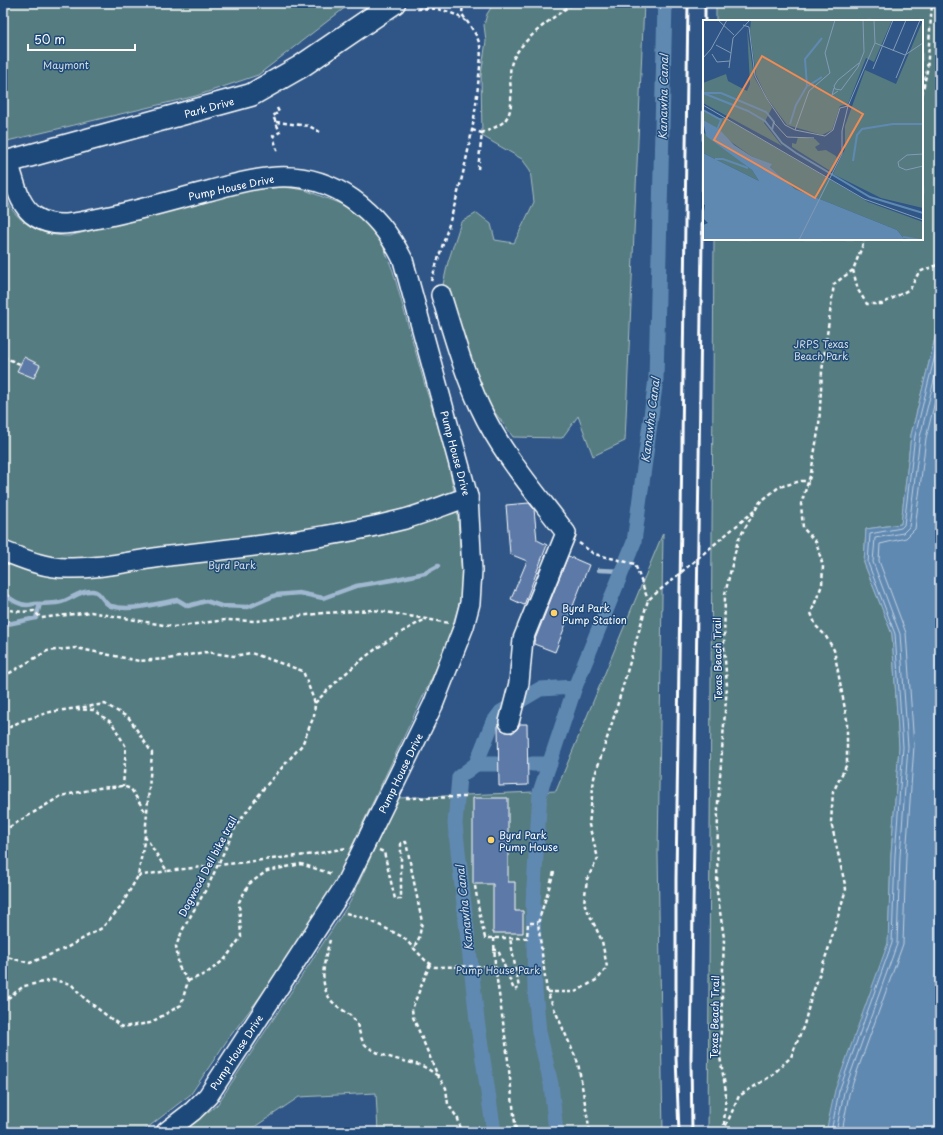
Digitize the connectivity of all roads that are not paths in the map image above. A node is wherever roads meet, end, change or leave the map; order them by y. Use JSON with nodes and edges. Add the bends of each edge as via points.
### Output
{"nodes":[{"id":1,"x":394,"y":3,"type":"edge"},
{"id":2,"x":6,"y":163,"type":"edge"},
{"id":3,"x":436,"y":288,"type":"road end"},
{"id":4,"x":468,"y":497,"type":"junction"},
{"id":5,"x":3,"y":551,"type":"edge"},
{"id":6,"x":509,"y":722,"type":"dead end"},
{"id":7,"x":166,"y":1132,"type":"edge"}],
"edges":[{"from":1,"to":2,"type":"main road","name":"Park Drive","via":[[300,67],[251,95]]},
{"from":2,"to":4,"type":"street","name":"Pump House Drive","via":[[26,208],[48,223],[61,225],[277,177],[318,182],[350,196],[384,227],[403,260]]},
{"from":3,"to":6,"type":"street","via":[[480,408],[503,449],[566,533],[523,639],[519,683]]},
{"from":4,"to":5,"type":"street","via":[[407,519],[348,533],[290,543],[150,558],[107,566],[66,568],[37,564]]},
{"from":4,"to":7,"type":"street","name":"Pump House Drive","via":[[472,570],[470,603],[464,626],[433,705],[365,845],[329,908],[208,1096]]}]}
